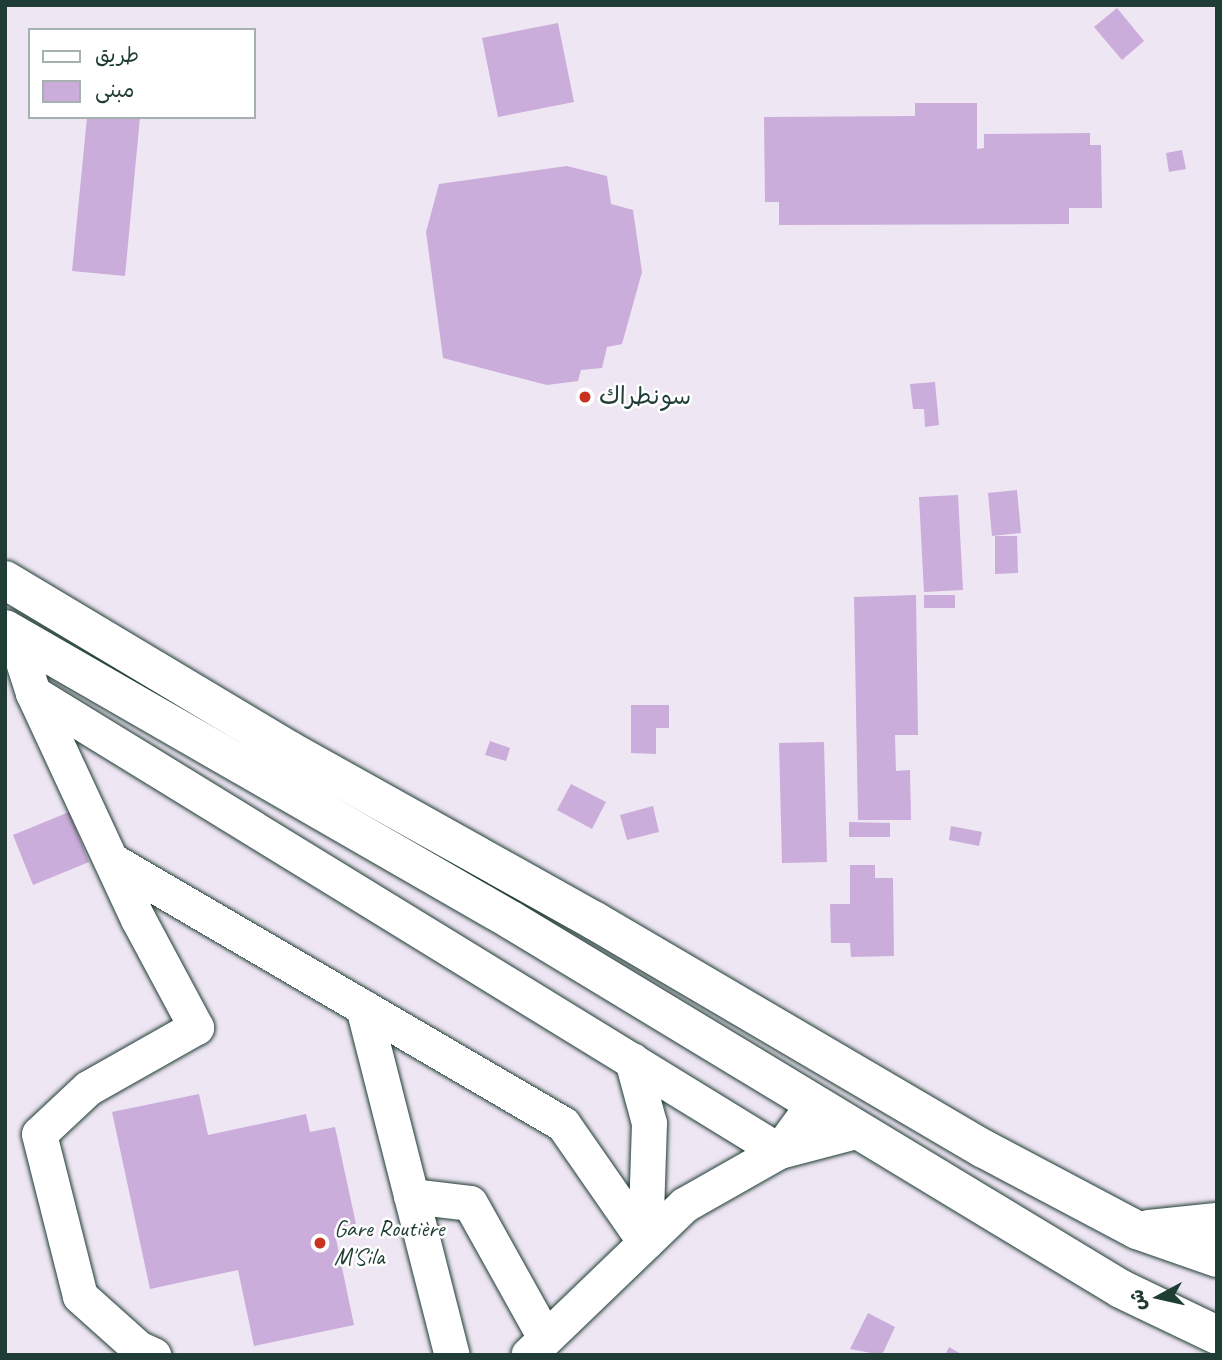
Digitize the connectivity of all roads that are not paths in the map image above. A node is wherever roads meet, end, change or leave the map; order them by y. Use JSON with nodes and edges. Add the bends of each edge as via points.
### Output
{"nodes":[{"id":1,"x":5,"y":580,"type":"edge"},
{"id":2,"x":10,"y":632,"type":"edge"},
{"id":3,"x":33,"y":693,"type":"junction"},
{"id":4,"x":114,"y":742,"type":"junction"},
{"id":5,"x":77,"y":785,"type":"junction"},
{"id":6,"x":111,"y":860,"type":"junction"},
{"id":7,"x":363,"y":1007,"type":"junction"},
{"id":8,"x":632,"y":1060,"type":"junction"},
{"id":9,"x":814,"y":1103,"type":"junction"},
{"id":10,"x":855,"y":1131,"type":"junction"},
{"id":11,"x":779,"y":1151,"type":"junction"},
{"id":12,"x":411,"y":1196,"type":"junction"},
{"id":13,"x":1217,"y":1222,"type":"edge"},
{"id":14,"x":1137,"y":1230,"type":"junction"},
{"id":15,"x":645,"y":1242,"type":"junction"},
{"id":16,"x":1217,"y":1258,"type":"edge"},
{"id":17,"x":1217,"y":1335,"type":"edge"},
{"id":18,"x":537,"y":1347,"type":"edge"},
{"id":19,"x":153,"y":1355,"type":"edge"},
{"id":20,"x":452,"y":1355,"type":"edge"}],
"edges":[{"from":1,"to":14,"type":"highway","via":[[289,750],[595,921],[984,1149]]},
{"from":2,"to":3,"type":"lane"},
{"from":2,"to":9,"type":"highway","via":[[511,919]]},
{"from":3,"to":4,"type":"lane"},
{"from":3,"to":5,"type":"lane"},
{"from":4,"to":5,"type":"lane"},
{"from":4,"to":8,"type":"lane"},
{"from":5,"to":6,"type":"lane"},
{"from":6,"to":7,"type":"lane"},
{"from":6,"to":19,"type":"lane","via":[[196,1027],[88,1088],[39,1135],[80,1296],[138,1348]]},
{"from":7,"to":12,"type":"lane"},
{"from":7,"to":15,"type":"lane","via":[[563,1124]]},
{"from":8,"to":11,"type":"lane"},
{"from":8,"to":15,"type":"lane","via":[[649,1123]]},
{"from":9,"to":10,"type":"highway"},
{"from":9,"to":11,"type":"lane"},
{"from":10,"to":11,"type":"lane"},
{"from":10,"to":17,"type":"highway","via":[[1121,1289]]},
{"from":11,"to":15,"type":"lane","via":[[684,1205]]},
{"from":12,"to":18,"type":"lane","via":[[470,1203]]},
{"from":12,"to":20,"type":"lane"},
{"from":13,"to":14,"type":"highway"},
{"from":14,"to":16,"type":"highway"},
{"from":15,"to":18,"type":"lane"}]}
